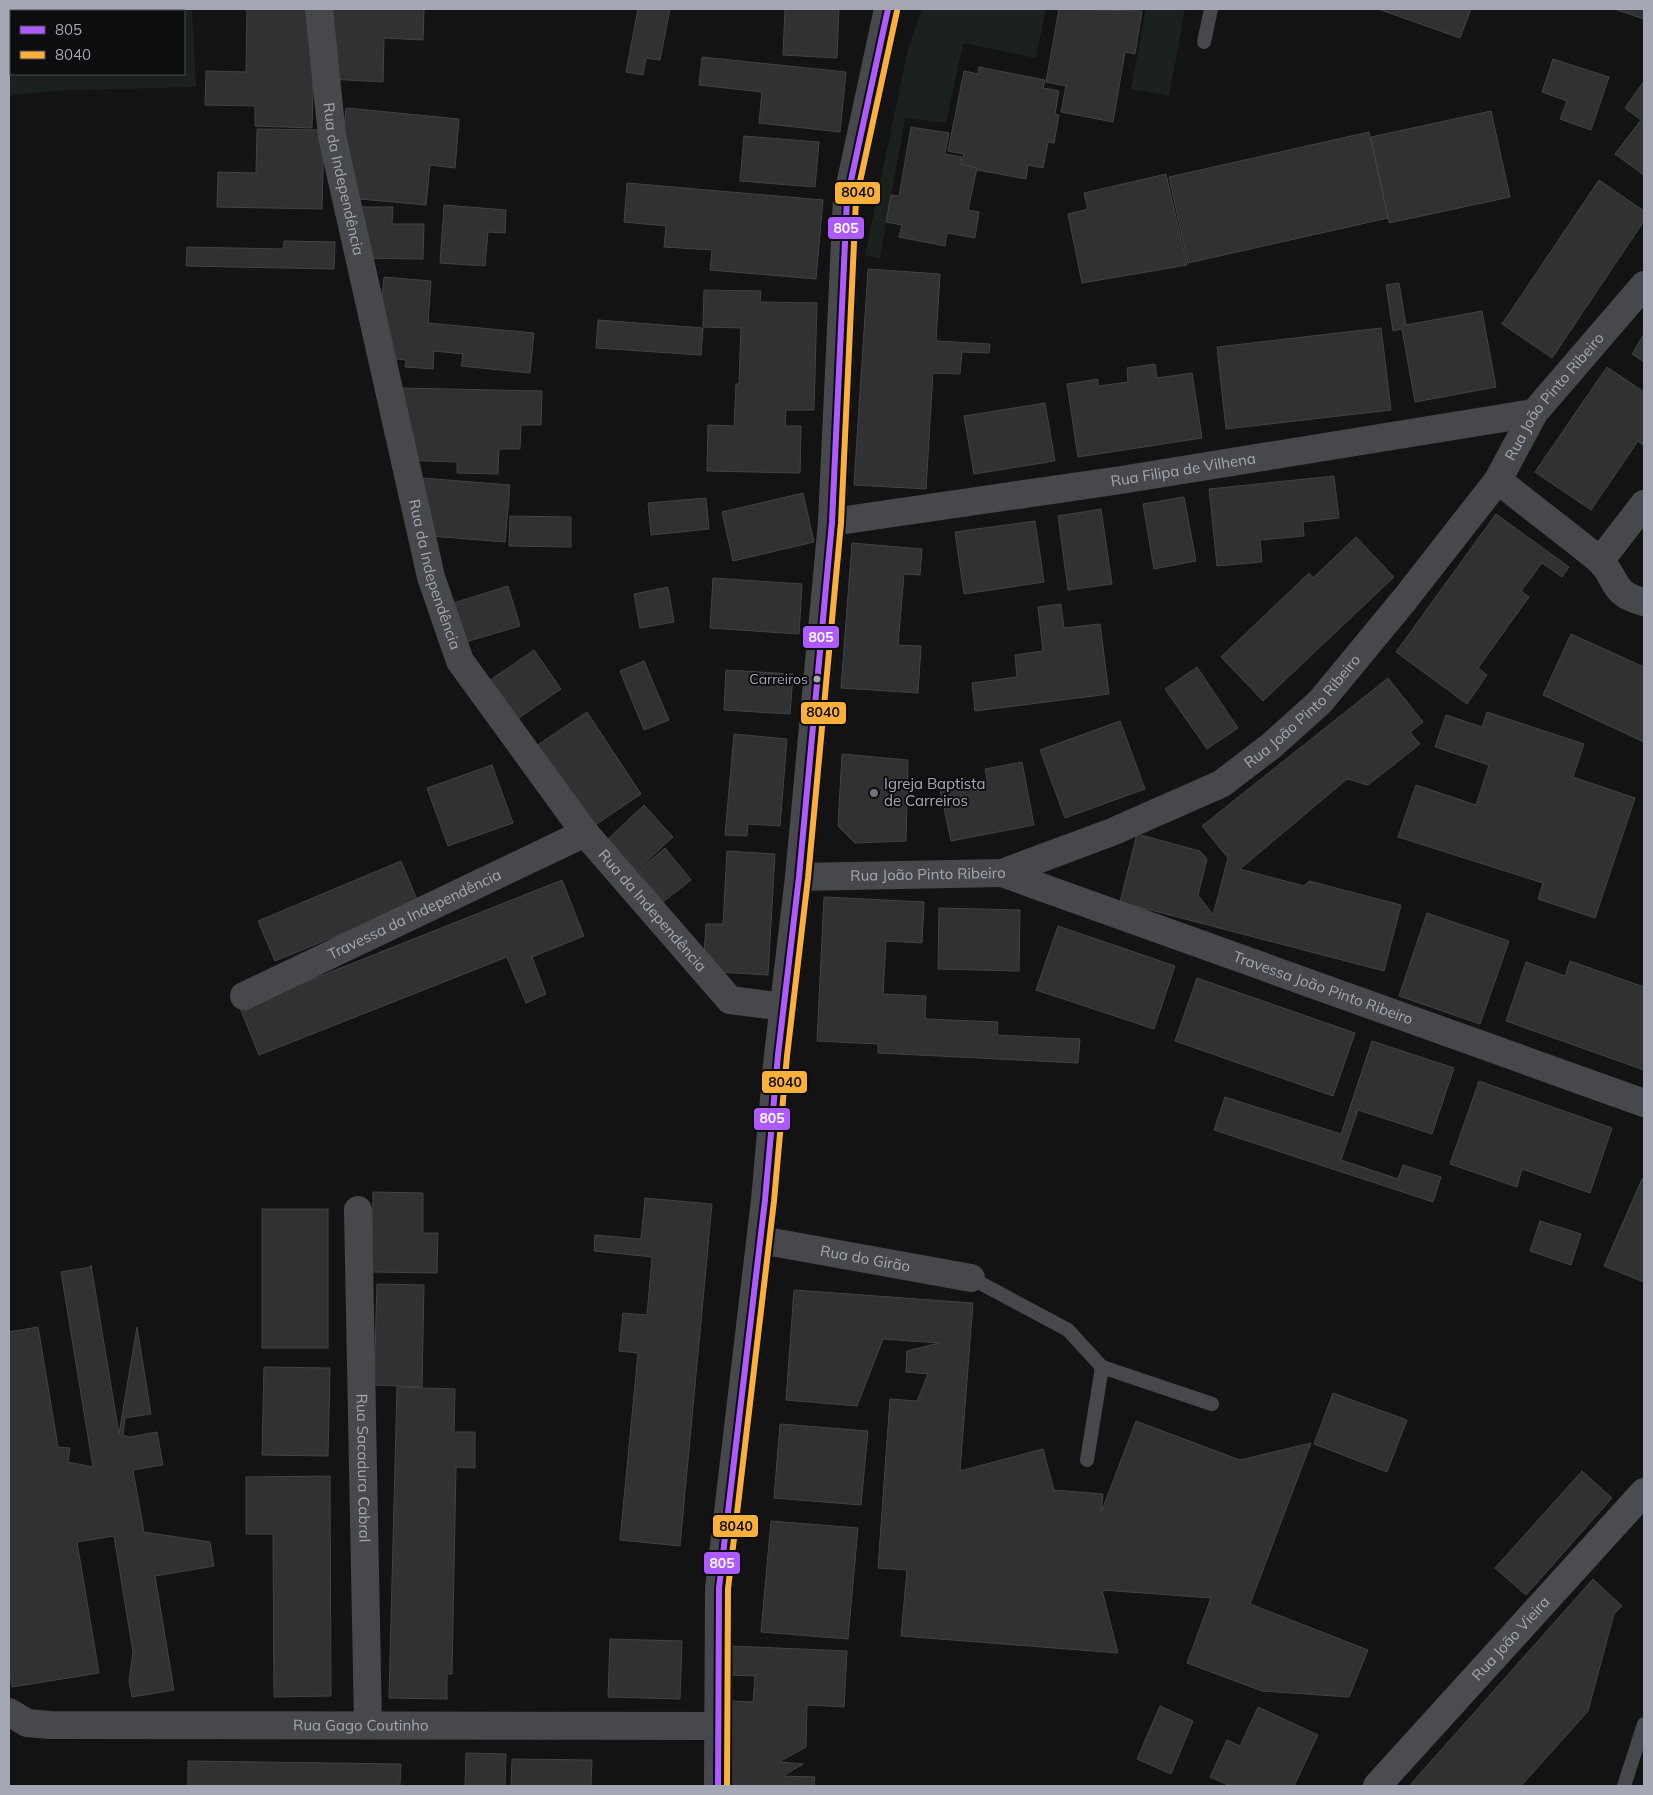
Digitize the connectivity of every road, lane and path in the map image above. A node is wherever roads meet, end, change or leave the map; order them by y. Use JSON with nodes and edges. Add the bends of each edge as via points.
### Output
{"nodes":[{"id":1,"x":319,"y":9,"type":"edge"},
{"id":2,"x":888,"y":9,"type":"edge"},
{"id":3,"x":1211,"y":9,"type":"edge"},
{"id":4,"x":1204,"y":42,"type":"dead end"},
{"id":5,"x":1644,"y":285,"type":"edge"},
{"id":6,"x":1534,"y":413,"type":"junction"},
{"id":7,"x":1498,"y":480,"type":"junction"},
{"id":8,"x":1644,"y":504,"type":"edge"},
{"id":9,"x":832,"y":522,"type":"junction"},
{"id":10,"x":1600,"y":561,"type":"junction"},
{"id":11,"x":1644,"y":602,"type":"edge"},
{"id":12,"x":585,"y":833,"type":"junction"},
{"id":13,"x":1002,"y":873,"type":"junction"},
{"id":14,"x":799,"y":877,"type":"junction"},
{"id":15,"x":244,"y":996,"type":"dead end"},
{"id":16,"x":784,"y":1007,"type":"junction"},
{"id":17,"x":1644,"y":1103,"type":"edge"},
{"id":18,"x":358,"y":1210,"type":"dead end"},
{"id":19,"x":761,"y":1240,"type":"junction"},
{"id":20,"x":971,"y":1278,"type":"joint"},
{"id":21,"x":1102,"y":1367,"type":"junction"},
{"id":22,"x":1212,"y":1404,"type":"dead end"},
{"id":23,"x":1087,"y":1460,"type":"dead end"},
{"id":24,"x":1644,"y":1492,"type":"edge"},
{"id":25,"x":9,"y":1712,"type":"edge"},
{"id":26,"x":1644,"y":1724,"type":"edge"},
{"id":27,"x":368,"y":1725,"type":"junction"},
{"id":28,"x":716,"y":1726,"type":"junction"},
{"id":29,"x":718,"y":1786,"type":"edge"},
{"id":30,"x":1377,"y":1786,"type":"edge"},
{"id":31,"x":1624,"y":1786,"type":"edge"}],
"edges":[{"from":1,"to":12,"type":"street","name":"Rua da Independência","via":[[332,136],[431,577],[460,660]]},
{"from":2,"to":9,"type":"street","via":[[847,199]]},
{"from":3,"to":4,"type":"lane"},
{"from":5,"to":6,"type":"street","name":"Rua João Pinto Ribeiro"},
{"from":6,"to":7,"type":"street","name":"Rua João Pinto Ribeiro"},
{"from":6,"to":9,"type":"street","name":"Rua Filipa de Vilhena","via":[[1121,480]]},
{"from":7,"to":10,"type":"street"},
{"from":7,"to":13,"type":"street","name":"Rua João Pinto Ribeiro","via":[[1320,702],[1271,746],[1221,784],[1112,832]]},
{"from":8,"to":10,"type":"street"},
{"from":9,"to":14,"type":"street"},
{"from":10,"to":11,"type":"street","via":[[1615,585],[1630,599]]},
{"from":12,"to":15,"type":"street","name":"Travessa da Independência"},
{"from":12,"to":16,"type":"street","name":"Rua da Independência","via":[[730,1000]]},
{"from":13,"to":14,"type":"street","name":"Rua João Pinto Ribeiro"},
{"from":13,"to":17,"type":"street","name":"Travessa João Pinto Ribeiro"},
{"from":14,"to":16,"type":"street"},
{"from":16,"to":19,"type":"street"},
{"from":18,"to":27,"type":"street","name":"Rua Sacadura Cabral"},
{"from":19,"to":20,"type":"street","name":"Rua do Girão"},
{"from":19,"to":28,"type":"street","via":[[719,1588]]},
{"from":20,"to":21,"type":"lane","via":[[1068,1330]]},
{"from":21,"to":22,"type":"lane"},
{"from":21,"to":23,"type":"lane"},
{"from":24,"to":30,"type":"street","name":"Rua João Vieira"},
{"from":25,"to":27,"type":"street","name":"Rua Gago Coutinho","via":[[27,1722],[50,1725]]},
{"from":26,"to":31,"type":"lane"},
{"from":27,"to":28,"type":"street","name":"Rua Gago Coutinho"},
{"from":28,"to":29,"type":"street"}]}
